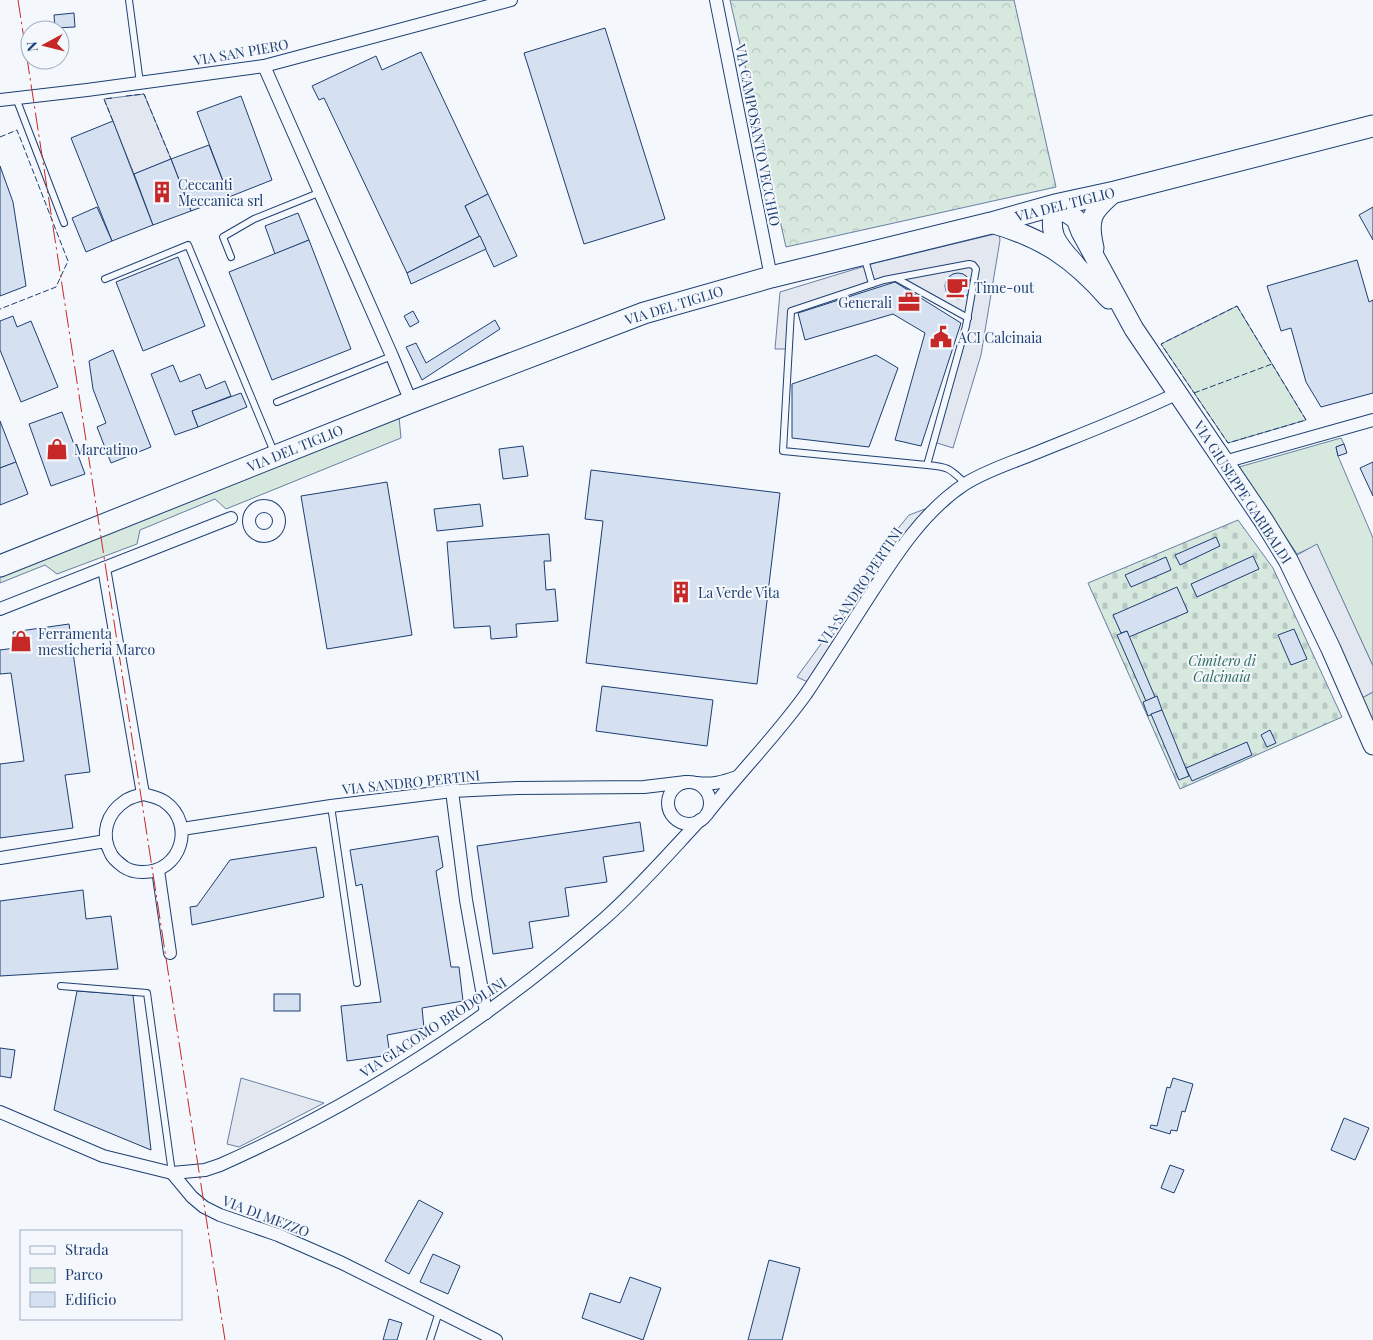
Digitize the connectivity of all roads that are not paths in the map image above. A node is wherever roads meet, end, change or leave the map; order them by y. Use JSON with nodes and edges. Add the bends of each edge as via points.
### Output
{"nodes":[{"id":1,"x":129,"y":0,"type":"edge"},
{"id":2,"x":511,"y":0,"type":"edge"},
{"id":3,"x":716,"y":0,"type":"edge"},
{"id":4,"x":264,"y":66,"type":"junction"},
{"id":5,"x":140,"y":83,"type":"junction"},
{"id":6,"x":16,"y":98,"type":"junction"},
{"id":7,"x":0,"y":100,"type":"edge"},
{"id":8,"x":1373,"y":126,"type":"edge"},
{"id":9,"x":321,"y":192,"type":"junction"},
{"id":10,"x":1115,"y":192,"type":"junction"},
{"id":11,"x":1055,"y":205,"type":"junction"},
{"id":12,"x":64,"y":223,"type":"dead end"},
{"id":13,"x":991,"y":223,"type":"junction"},
{"id":14,"x":863,"y":254,"type":"junction"},
{"id":15,"x":231,"y":257,"type":"dead end"},
{"id":16,"x":1097,"y":262,"type":"junction"},
{"id":17,"x":1076,"y":265,"type":"junction"},
{"id":18,"x":771,"y":277,"type":"junction"},
{"id":19,"x":896,"y":278,"type":"junction"},
{"id":20,"x":105,"y":279,"type":"dead end"},
{"id":21,"x":872,"y":284,"type":"junction"},
{"id":22,"x":968,"y":318,"type":"junction"},
{"id":23,"x":1134,"y":329,"type":"junction"},
{"id":24,"x":392,"y":356,"type":"junction"},
{"id":25,"x":1178,"y":393,"type":"junction"},
{"id":26,"x":277,"y":402,"type":"dead end"},
{"id":27,"x":411,"y":402,"type":"junction"},
{"id":28,"x":1373,"y":420,"type":"edge"},
{"id":29,"x":276,"y":456,"type":"junction"},
{"id":30,"x":1224,"y":462,"type":"junction"},
{"id":31,"x":927,"y":465,"type":"junction"},
{"id":32,"x":966,"y":484,"type":"junction"},
{"id":33,"x":256,"y":507,"type":"junction"},
{"id":34,"x":231,"y":518,"type":"junction"},
{"id":35,"x":250,"y":527,"type":"junction"},
{"id":36,"x":0,"y":566,"type":"edge"},
{"id":37,"x":104,"y":568,"type":"junction"},
{"id":38,"x":0,"y":609,"type":"edge"},
{"id":39,"x":1373,"y":745,"type":"edge"},
{"id":40,"x":737,"y":777,"type":"junction"},
{"id":41,"x":691,"y":782,"type":"junction"},
{"id":42,"x":644,"y":787,"type":"junction"},
{"id":43,"x":452,"y":791,"type":"junction"},
{"id":44,"x":143,"y":794,"type":"junction"},
{"id":45,"x":331,"y":806,"type":"junction"},
{"id":46,"x":671,"y":813,"type":"junction"},
{"id":47,"x":704,"y":817,"type":"junction"},
{"id":48,"x":182,"y":829,"type":"junction"},
{"id":49,"x":106,"y":841,"type":"junction"},
{"id":50,"x":674,"y":847,"type":"junction"},
{"id":51,"x":0,"y":858,"type":"edge"},
{"id":52,"x":158,"y":870,"type":"junction"},
{"id":53,"x":170,"y":953,"type":"dead end"},
{"id":54,"x":356,"y":983,"type":"dead end"},
{"id":55,"x":62,"y":986,"type":"dead end"},
{"id":56,"x":486,"y":1014,"type":"junction"},
{"id":57,"x":0,"y":1112,"type":"edge"},
{"id":58,"x":172,"y":1173,"type":"junction"},
{"id":59,"x":439,"y":1312,"type":"junction"},
{"id":60,"x":430,"y":1340,"type":"edge"},
{"id":61,"x":496,"y":1340,"type":"edge"}],
"edges":[{"from":1,"to":5,"type":"lane"},
{"from":2,"to":4,"type":"street","name":"VIA SAN PIERO"},
{"from":3,"to":18,"type":"street","name":"VIA CAMPOSANTO VECCHIO"},
{"from":4,"to":5,"type":"street","name":"VIA SAN PIERO"},
{"from":4,"to":9,"type":"street"},
{"from":5,"to":6,"type":"street","name":"VIA SAN PIERO"},
{"from":6,"to":7,"type":"street","name":"VIA SAN PIERO"},
{"from":6,"to":12,"type":"lane"},
{"from":8,"to":10,"type":"main road","name":"VIA DEL TIGLIO"},
{"from":9,"to":15,"type":"lane","via":[[254,219],[223,237]]},
{"from":9,"to":24,"type":"street"},
{"from":10,"to":11,"type":"main road","name":"VIA DEL TIGLIO"},
{"from":10,"to":16,"type":"street","via":[[1098,206],[1091,224]]},
{"from":11,"to":13,"type":"main road","name":"VIA DEL TIGLIO"},
{"from":11,"to":16,"type":"street","via":[[1076,219]]},
{"from":11,"to":17,"type":"street","via":[[1052,232]]},
{"from":13,"to":14,"type":"main road","name":"VIA DEL TIGLIO"},
{"from":13,"to":17,"type":"street","via":[[1041,241]]},
{"from":14,"to":18,"type":"main road","name":"VIA DEL TIGLIO"},
{"from":14,"to":21,"type":"lane"},
{"from":16,"to":23,"type":"street"},
{"from":17,"to":23,"type":"street"},
{"from":18,"to":27,"type":"main road","name":"VIA DEL TIGLIO","via":[[644,313]]},
{"from":19,"to":21,"type":"lane"},
{"from":19,"to":22,"type":"lane"},
{"from":19,"to":22,"type":"lane","via":[[973,265],[976,269]]},
{"from":20,"to":29,"type":"lane","via":[[188,245]]},
{"from":21,"to":31,"type":"lane","via":[[791,311],[783,451]]},
{"from":22,"to":31,"type":"lane"},
{"from":23,"to":25,"type":"street","name":"VIA GIUSEPPE GARIBALDI"},
{"from":24,"to":26,"type":"lane"},
{"from":24,"to":27,"type":"street"},
{"from":25,"to":30,"type":"street","name":"VIA GIUSEPPE GARIBALDI"},
{"from":25,"to":32,"type":"street","name":"VIA SANDRO PERTINI"},
{"from":27,"to":29,"type":"main road","name":"VIA DEL TIGLIO"},
{"from":28,"to":30,"type":"street"},
{"from":29,"to":36,"type":"main road","name":"VIA DEL TIGLIO"},
{"from":30,"to":39,"type":"street","name":"VIA GIUSEPPE GARIBALDI","via":[[1288,560]]},
{"from":31,"to":32,"type":"lane","via":[[945,466]]},
{"from":32,"to":40,"type":"street","name":"VIA SANDRO PERTINI","via":[[941,503],[905,543],[806,694]]},
{"from":33,"to":34,"type":"street"},
{"from":33,"to":35,"type":"street","via":[[249,518]]},
{"from":33,"to":35,"type":"street","via":[[274,509],[280,519],[279,526],[269,536],[254,533]]},
{"from":34,"to":35,"type":"street"},
{"from":34,"to":37,"type":"street"},
{"from":37,"to":38,"type":"street"},
{"from":37,"to":44,"type":"street"},
{"from":40,"to":41,"type":"street","name":"VIA SANDRO PERTINI","via":[[720,783]]},
{"from":40,"to":47,"type":"street","name":"VIA SANDRO PERTINI"},
{"from":41,"to":42,"type":"street","name":"VIA SANDRO PERTINI"},
{"from":41,"to":46,"type":"street","via":[[678,784],[672,789],[668,804]]},
{"from":41,"to":47,"type":"street","via":[[702,786],[709,796]]},
{"from":42,"to":43,"type":"street","name":"VIA SANDRO PERTINI"},
{"from":42,"to":46,"type":"street","via":[[658,795]]},
{"from":43,"to":45,"type":"street","name":"VIA SANDRO PERTINI"},
{"from":43,"to":56,"type":"street","via":[[466,900]]},
{"from":44,"to":48,"type":"street","via":[[165,802],[177,815]]},
{"from":44,"to":49,"type":"street","via":[[126,800],[112,812],[105,829]]},
{"from":45,"to":48,"type":"street","name":"VIA SANDRO PERTINI"},
{"from":45,"to":54,"type":"lane"},
{"from":46,"to":47,"type":"street","via":[[685,824]]},
{"from":46,"to":50,"type":"street","via":[[678,829]]},
{"from":47,"to":50,"type":"street","name":"VIA GIACOMO BRODOLINI"},
{"from":48,"to":52,"type":"street","via":[[176,855]]},
{"from":49,"to":51,"type":"street"},
{"from":49,"to":52,"type":"street","via":[[111,855],[128,869]]},
{"from":50,"to":56,"type":"street","name":"VIA GIACOMO BRODOLINI","via":[[606,917]]},
{"from":52,"to":53,"type":"street"},
{"from":55,"to":58,"type":"lane","via":[[147,993]]},
{"from":56,"to":58,"type":"street","name":"VIA GIACOMO BRODOLINI","via":[[311,1122],[205,1170]]},
{"from":57,"to":58,"type":"street","via":[[103,1156]]},
{"from":58,"to":59,"type":"street","name":"VIA DI MEZZO","via":[[204,1208],[342,1263]]},
{"from":59,"to":60,"type":"lane"},
{"from":59,"to":61,"type":"street","name":"VIA DI MEZZO"}]}
